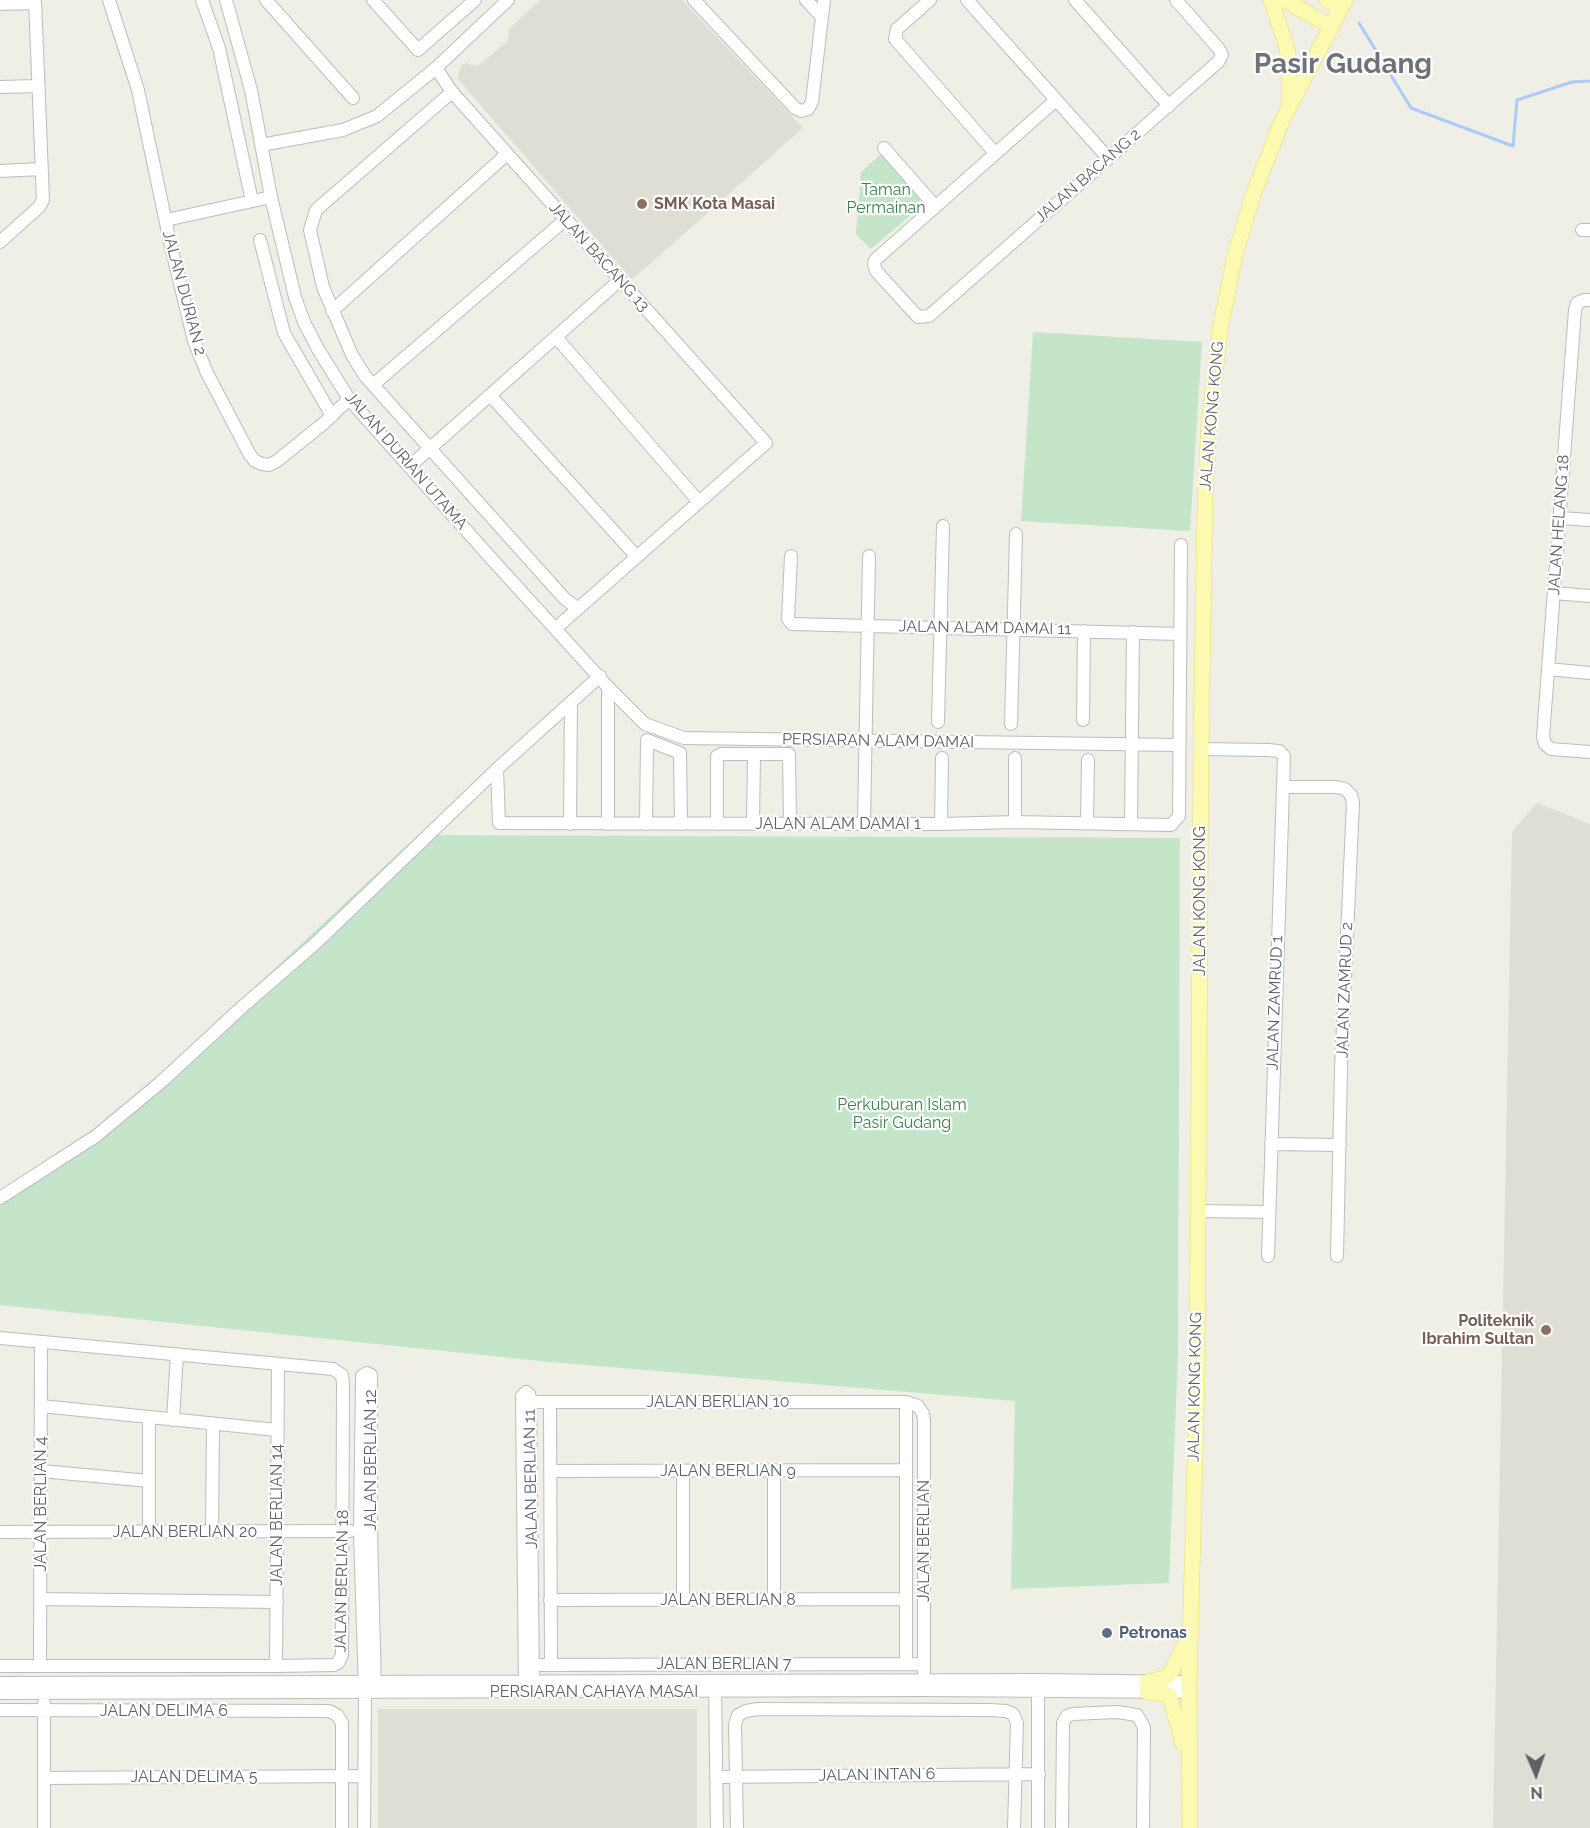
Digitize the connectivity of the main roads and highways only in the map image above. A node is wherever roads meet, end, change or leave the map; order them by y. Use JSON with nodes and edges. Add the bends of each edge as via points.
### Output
{"nodes":[{"id":1,"x":1270,"y":0,"type":"edge"},
{"id":2,"x":1284,"y":0,"type":"edge"},
{"id":3,"x":1337,"y":3,"type":"edge"},
{"id":4,"x":1330,"y":26,"type":"junction"},
{"id":5,"x":1288,"y":110,"type":"junction"},
{"id":6,"x":1189,"y":1637,"type":"junction"},
{"id":7,"x":1189,"y":1767,"type":"junction"},
{"id":8,"x":1190,"y":1828,"type":"edge"}],
"edges":[{"from":1,"to":5,"type":"main road","via":[[1289,65]]},
{"from":2,"to":4,"type":"main road"},
{"from":3,"to":4,"type":"main road","name":"JALAN KONG KONG"},
{"from":4,"to":5,"type":"main road","name":"JALAN KONG KONG"},
{"from":5,"to":6,"type":"main road","name":"JALAN KONG KONG","via":[[1254,192],[1235,255],[1221,324],[1209,422],[1201,749],[1197,1384]]},
{"from":6,"to":7,"type":"main road","name":"JALAN KONG KONG"},
{"from":6,"to":7,"type":"main road","via":[[1170,1674],[1147,1687],[1166,1694],[1172,1701]]},
{"from":7,"to":8,"type":"main road","name":"JALAN KONG KONG"}]}
